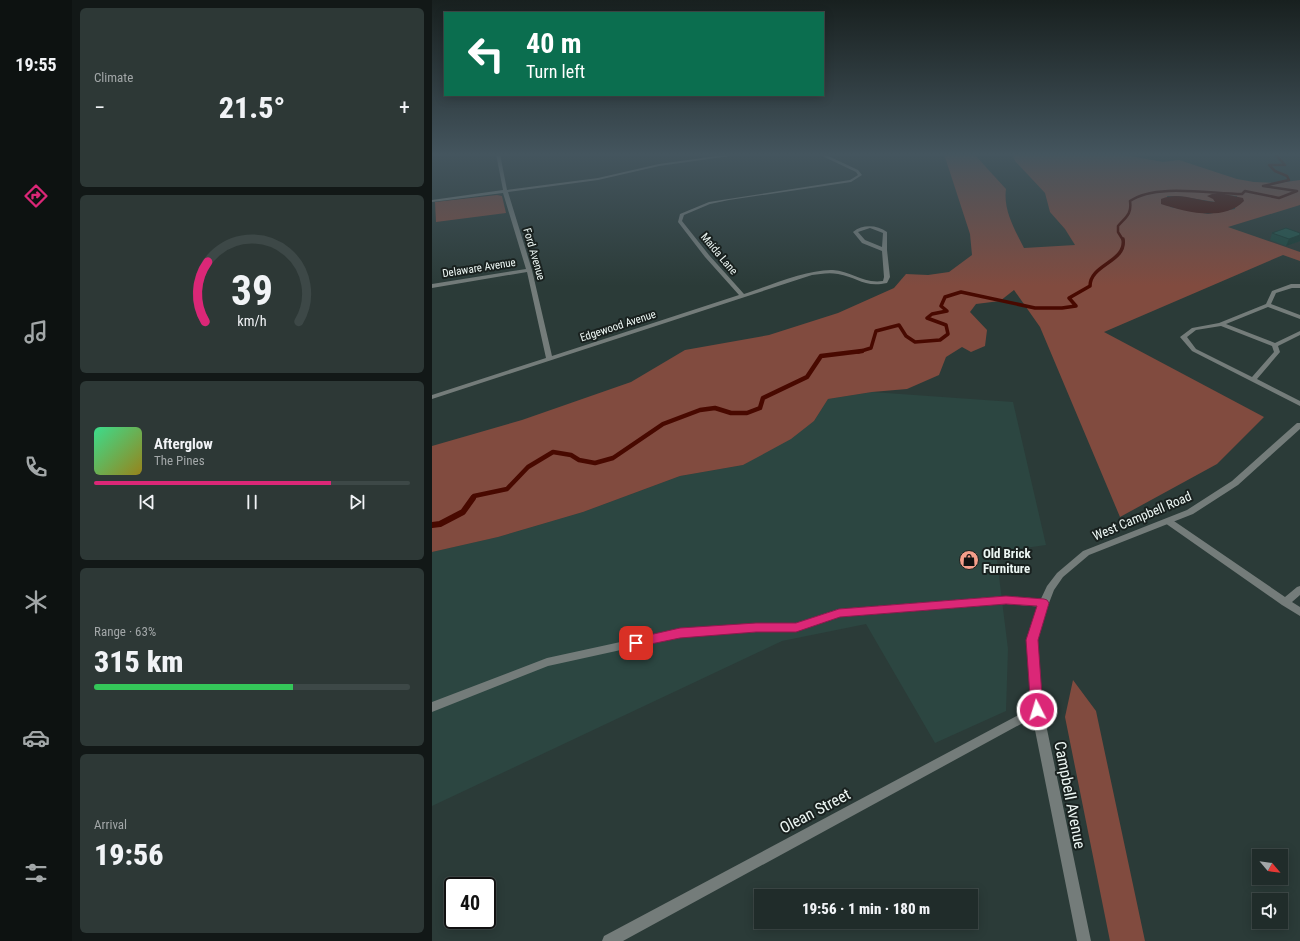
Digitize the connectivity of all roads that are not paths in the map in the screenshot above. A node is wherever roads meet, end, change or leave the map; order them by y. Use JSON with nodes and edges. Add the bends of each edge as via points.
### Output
{"nodes":[{"id":1,"x":455,"y":198,"type":"edge"},
{"id":2,"x":507,"y":198,"type":"edge"},
{"id":3,"x":736,"y":198,"type":"edge"},
{"id":4,"x":432,"y":201,"type":"edge"},
{"id":5,"x":884,"y":250,"type":"junction"},
{"id":6,"x":529,"y":270,"type":"junction"},
{"id":7,"x":432,"y":286,"type":"edge"},
{"id":8,"x":1300,"y":286,"type":"edge"},
{"id":9,"x":743,"y":296,"type":"junction"},
{"id":10,"x":1268,"y":305,"type":"junction"},
{"id":11,"x":1300,"y":317,"type":"edge"},
{"id":12,"x":1222,"y":324,"type":"junction"},
{"id":13,"x":1300,"y":333,"type":"edge"},
{"id":14,"x":1275,"y":345,"type":"junction"},
{"id":15,"x":550,"y":359,"type":"junction"},
{"id":16,"x":1253,"y":380,"type":"junction"},
{"id":17,"x":432,"y":397,"type":"edge"},
{"id":18,"x":1300,"y":404,"type":"edge"},
{"id":19,"x":1300,"y":425,"type":"edge"},
{"id":20,"x":1168,"y":522,"type":"junction"},
{"id":21,"x":1086,"y":553,"type":"joint"},
{"id":22,"x":1300,"y":590,"type":"edge"},
{"id":23,"x":1285,"y":602,"type":"junction"},
{"id":24,"x":1044,"y":603,"type":"junction"},
{"id":25,"x":1300,"y":612,"type":"edge"},
{"id":26,"x":432,"y":707,"type":"edge"},
{"id":27,"x":1037,"y":710,"type":"junction"},
{"id":28,"x":609,"y":941,"type":"edge"},
{"id":29,"x":1084,"y":941,"type":"edge"}],
"edges":[{"from":1,"to":4,"type":"street"},
{"from":2,"to":6,"type":"street","name":"Ford Avenue"},
{"from":3,"to":9,"type":"street","name":"Maida Lane","via":[[709,203],[682,214],[680,221]]},
{"from":5,"to":5,"type":"street","via":[[885,232],[870,227],[854,232],[857,237]]},
{"from":5,"to":9,"type":"street","name":"Edgewood Avenue","via":[[887,277],[885,282],[867,284],[842,273],[833,272],[810,274]]},
{"from":6,"to":7,"type":"street","name":"Delaware Avenue"},
{"from":6,"to":15,"type":"street","name":"Ford Avenue"},
{"from":8,"to":10,"type":"street","via":[[1291,286],[1274,292]]},
{"from":9,"to":15,"type":"street","name":"Edgewood Avenue"},
{"from":10,"to":11,"type":"street"},
{"from":10,"to":12,"type":"street"},
{"from":12,"to":14,"type":"street"},
{"from":12,"to":16,"type":"street","via":[[1194,329],[1183,337],[1194,350]]},
{"from":13,"to":14,"type":"street"},
{"from":14,"to":16,"type":"street","via":[[1278,352]]},
{"from":15,"to":17,"type":"street","name":"Edgewood Avenue"},
{"from":16,"to":18,"type":"street"},
{"from":19,"to":20,"type":"street","name":"West Campbell Road","via":[[1235,483],[1190,512]]},
{"from":20,"to":21,"type":"street","name":"West Campbell Road"},
{"from":20,"to":23,"type":"street"},
{"from":21,"to":24,"type":"street","name":"Campbell Avenue","via":[[1060,575]]},
{"from":22,"to":23,"type":"street"},
{"from":23,"to":25,"type":"street"},
{"from":24,"to":26,"type":"street","via":[[1006,600],[839,613],[796,627],[680,633],[547,662]]},
{"from":24,"to":27,"type":"street","name":"Campbell Avenue","via":[[1032,640]]},
{"from":27,"to":28,"type":"street","name":"Olean Street"},
{"from":27,"to":29,"type":"street","name":"Campbell Avenue"}]}
